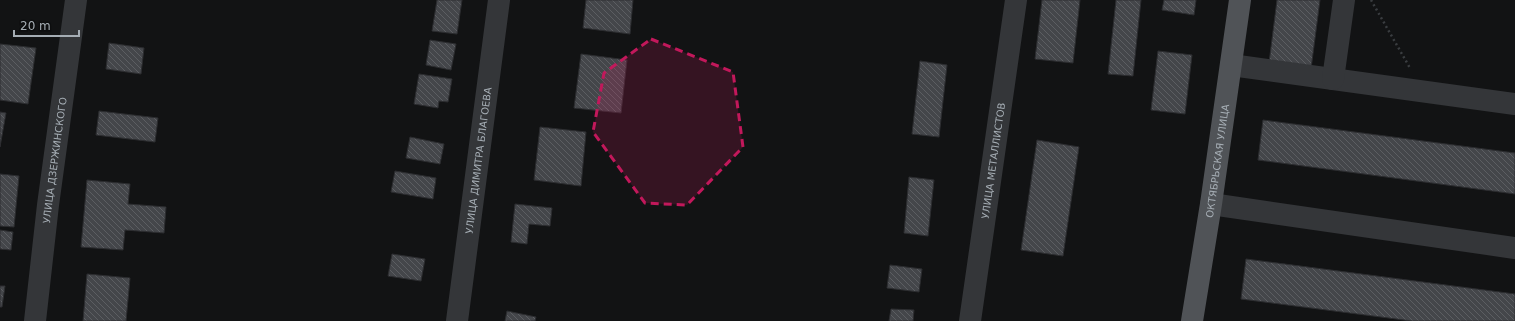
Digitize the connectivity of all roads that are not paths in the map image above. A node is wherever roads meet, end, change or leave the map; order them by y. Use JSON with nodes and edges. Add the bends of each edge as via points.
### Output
{"nodes":[{"id":1,"x":76,"y":0,"type":"edge"},
{"id":2,"x":499,"y":0,"type":"edge"},
{"id":3,"x":1016,"y":0,"type":"edge"},
{"id":4,"x":1240,"y":0,"type":"edge"},
{"id":5,"x":1344,"y":0,"type":"edge"},
{"id":6,"x":1231,"y":65,"type":"junction"},
{"id":7,"x":1333,"y":79,"type":"junction"},
{"id":8,"x":1515,"y":104,"type":"edge"},
{"id":9,"x":1211,"y":204,"type":"junction"},
{"id":10,"x":1515,"y":248,"type":"edge"},
{"id":11,"x":35,"y":321,"type":"edge"},
{"id":12,"x":457,"y":321,"type":"edge"},
{"id":13,"x":970,"y":321,"type":"edge"},
{"id":14,"x":1192,"y":321,"type":"edge"}],
"edges":[{"from":1,"to":11,"type":"street","name":"УЛИЦА ДЗЕРЖИНСКОГО"},
{"from":2,"to":12,"type":"street","name":"УЛИЦА ДИМИТРА БЛАГОЕВА"},
{"from":3,"to":13,"type":"street","name":"УЛИЦА МЕТАЛЛИСТОВ"},
{"from":4,"to":6,"type":"main road","name":"ОКТЯБРЬСКАЯ УЛИЦА"},
{"from":5,"to":7,"type":"street"},
{"from":6,"to":7,"type":"street"},
{"from":6,"to":9,"type":"main road","name":"ОКТЯБРЬСКАЯ УЛИЦА"},
{"from":7,"to":8,"type":"street"},
{"from":9,"to":10,"type":"street"},
{"from":9,"to":14,"type":"main road","name":"ОКТЯБРЬСКАЯ УЛИЦА"}]}
